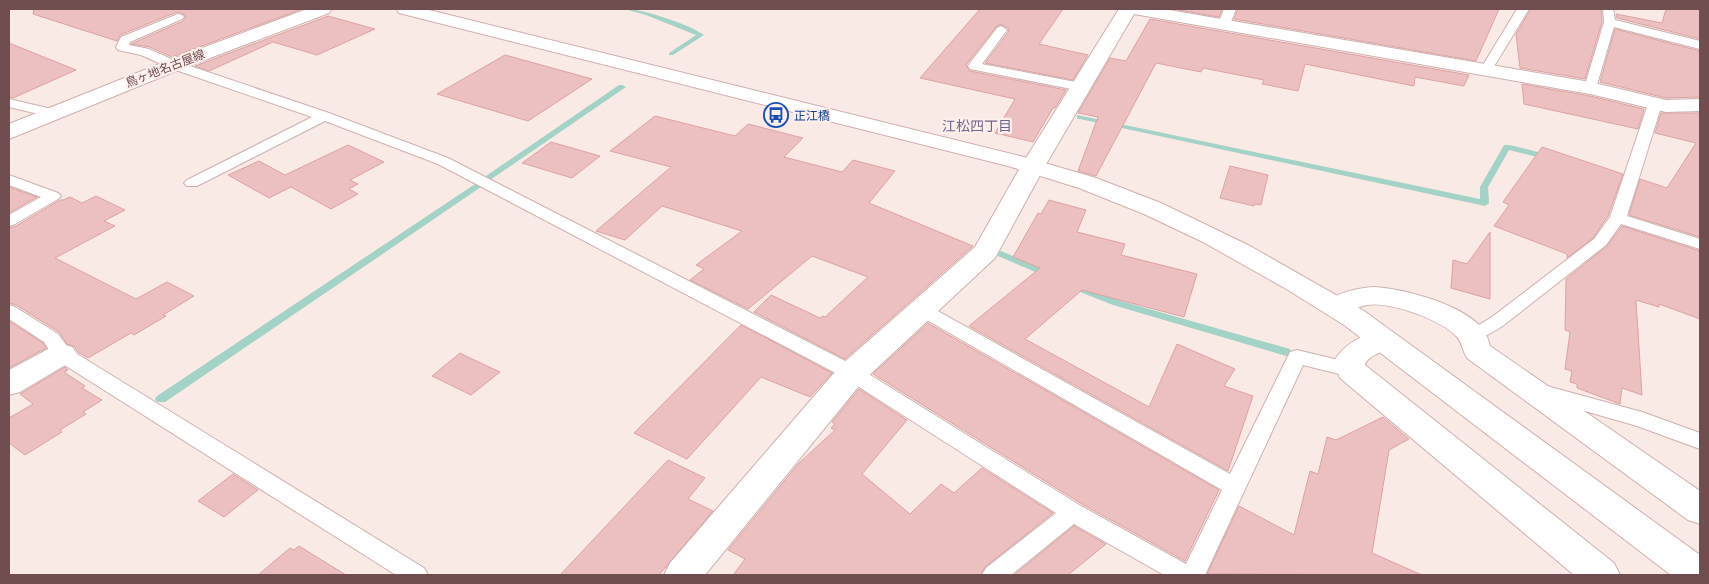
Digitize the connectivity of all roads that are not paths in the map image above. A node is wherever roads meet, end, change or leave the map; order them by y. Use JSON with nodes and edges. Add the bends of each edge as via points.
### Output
{"nodes":[{"id":1,"x":323,"y":9,"type":"edge"},
{"id":2,"x":405,"y":9,"type":"edge"},
{"id":3,"x":1128,"y":9,"type":"edge"},
{"id":4,"x":1133,"y":9,"type":"edge"},
{"id":5,"x":1523,"y":9,"type":"edge"},
{"id":6,"x":1608,"y":9,"type":"edge"},
{"id":7,"x":178,"y":17,"type":"dead end"},
{"id":8,"x":1227,"y":17,"type":"edge"},
{"id":9,"x":1610,"y":22,"type":"junction"},
{"id":10,"x":1002,"y":30,"type":"dead end"},
{"id":11,"x":1700,"y":45,"type":"edge"},
{"id":12,"x":174,"y":65,"type":"junction"},
{"id":13,"x":1486,"y":70,"type":"junction"},
{"id":14,"x":1081,"y":87,"type":"junction"},
{"id":15,"x":1590,"y":88,"type":"junction"},
{"id":16,"x":9,"y":103,"type":"edge"},
{"id":17,"x":1655,"y":104,"type":"junction"},
{"id":18,"x":1694,"y":107,"type":"edge"},
{"id":19,"x":51,"y":113,"type":"junction"},
{"id":20,"x":324,"y":116,"type":"junction"},
{"id":21,"x":9,"y":132,"type":"edge"},
{"id":22,"x":1033,"y":166,"type":"junction"},
{"id":23,"x":9,"y":180,"type":"edge"},
{"id":24,"x":192,"y":183,"type":"dead end"},
{"id":25,"x":1618,"y":218,"type":"junction"},
{"id":26,"x":9,"y":221,"type":"edge"},
{"id":27,"x":1700,"y":244,"type":"edge"},
{"id":28,"x":1337,"y":307,"type":"junction"},
{"id":29,"x":921,"y":310,"type":"junction"},
{"id":30,"x":9,"y":311,"type":"edge"},
{"id":31,"x":1470,"y":334,"type":"junction"},
{"id":32,"x":1383,"y":339,"type":"junction"},
{"id":33,"x":62,"y":354,"type":"junction"},
{"id":34,"x":1351,"y":370,"type":"junction"},
{"id":35,"x":852,"y":374,"type":"junction"},
{"id":36,"x":9,"y":384,"type":"edge"},
{"id":37,"x":1526,"y":387,"type":"junction"},
{"id":38,"x":1700,"y":441,"type":"edge"},
{"id":39,"x":1235,"y":487,"type":"junction"},
{"id":40,"x":1700,"y":510,"type":"edge"},
{"id":41,"x":1073,"y":512,"type":"junction"},
{"id":42,"x":416,"y":575,"type":"edge"},
{"id":43,"x":683,"y":575,"type":"edge"},
{"id":44,"x":994,"y":575,"type":"edge"},
{"id":45,"x":1185,"y":575,"type":"edge"},
{"id":46,"x":1193,"y":575,"type":"edge"},
{"id":47,"x":1601,"y":575,"type":"edge"},
{"id":48,"x":1699,"y":575,"type":"edge"}],
"edges":[{"from":1,"to":12,"type":"street","name":"鳥ヶ地名古屋線"},
{"from":2,"to":22,"type":"street"},
{"from":3,"to":14,"type":"street"},
{"from":4,"to":8,"type":"street"},
{"from":5,"to":13,"type":"lane"},
{"from":6,"to":9,"type":"lane"},
{"from":7,"to":12,"type":"lane","via":[[125,40],[122,47],[145,52]]},
{"from":8,"to":13,"type":"street"},
{"from":9,"to":11,"type":"lane"},
{"from":9,"to":15,"type":"lane"},
{"from":10,"to":14,"type":"lane","via":[[974,66]]},
{"from":12,"to":19,"type":"street","name":"鳥ヶ地名古屋線"},
{"from":12,"to":20,"type":"lane"},
{"from":13,"to":15,"type":"street"},
{"from":14,"to":22,"type":"street"},
{"from":15,"to":17,"type":"street"},
{"from":16,"to":19,"type":"lane"},
{"from":17,"to":18,"type":"street"},
{"from":17,"to":25,"type":"lane"},
{"from":19,"to":21,"type":"street","name":"鳥ヶ地名古屋線"},
{"from":20,"to":24,"type":"lane"},
{"from":20,"to":35,"type":"lane","via":[[443,161]]},
{"from":22,"to":28,"type":"street","via":[[1177,219],[1234,247]]},
{"from":22,"to":29,"type":"street","via":[[986,252]]},
{"from":23,"to":26,"type":"lane","via":[[53,196]]},
{"from":25,"to":27,"type":"lane"},
{"from":25,"to":31,"type":"lane","via":[[1600,242],[1498,321]]},
{"from":28,"to":31,"type":"street","via":[[1377,296],[1444,315]]},
{"from":28,"to":32,"type":"street"},
{"from":29,"to":35,"type":"street"},
{"from":29,"to":39,"type":"lane"},
{"from":30,"to":33,"type":"lane","via":[[51,338]]},
{"from":31,"to":37,"type":"street","via":[[1477,351]]},
{"from":32,"to":34,"type":"street","via":[[1357,352],[1349,361]]},
{"from":32,"to":48,"type":"street"},
{"from":33,"to":36,"type":"street"},
{"from":33,"to":42,"type":"lane"},
{"from":34,"to":39,"type":"lane","via":[[1297,357]]},
{"from":34,"to":47,"type":"street"},
{"from":35,"to":41,"type":"lane"},
{"from":35,"to":43,"type":"street"},
{"from":37,"to":38,"type":"lane","via":[[1642,420]]},
{"from":37,"to":40,"type":"street"},
{"from":39,"to":46,"type":"lane"},
{"from":41,"to":44,"type":"lane"},
{"from":41,"to":45,"type":"lane"}]}
